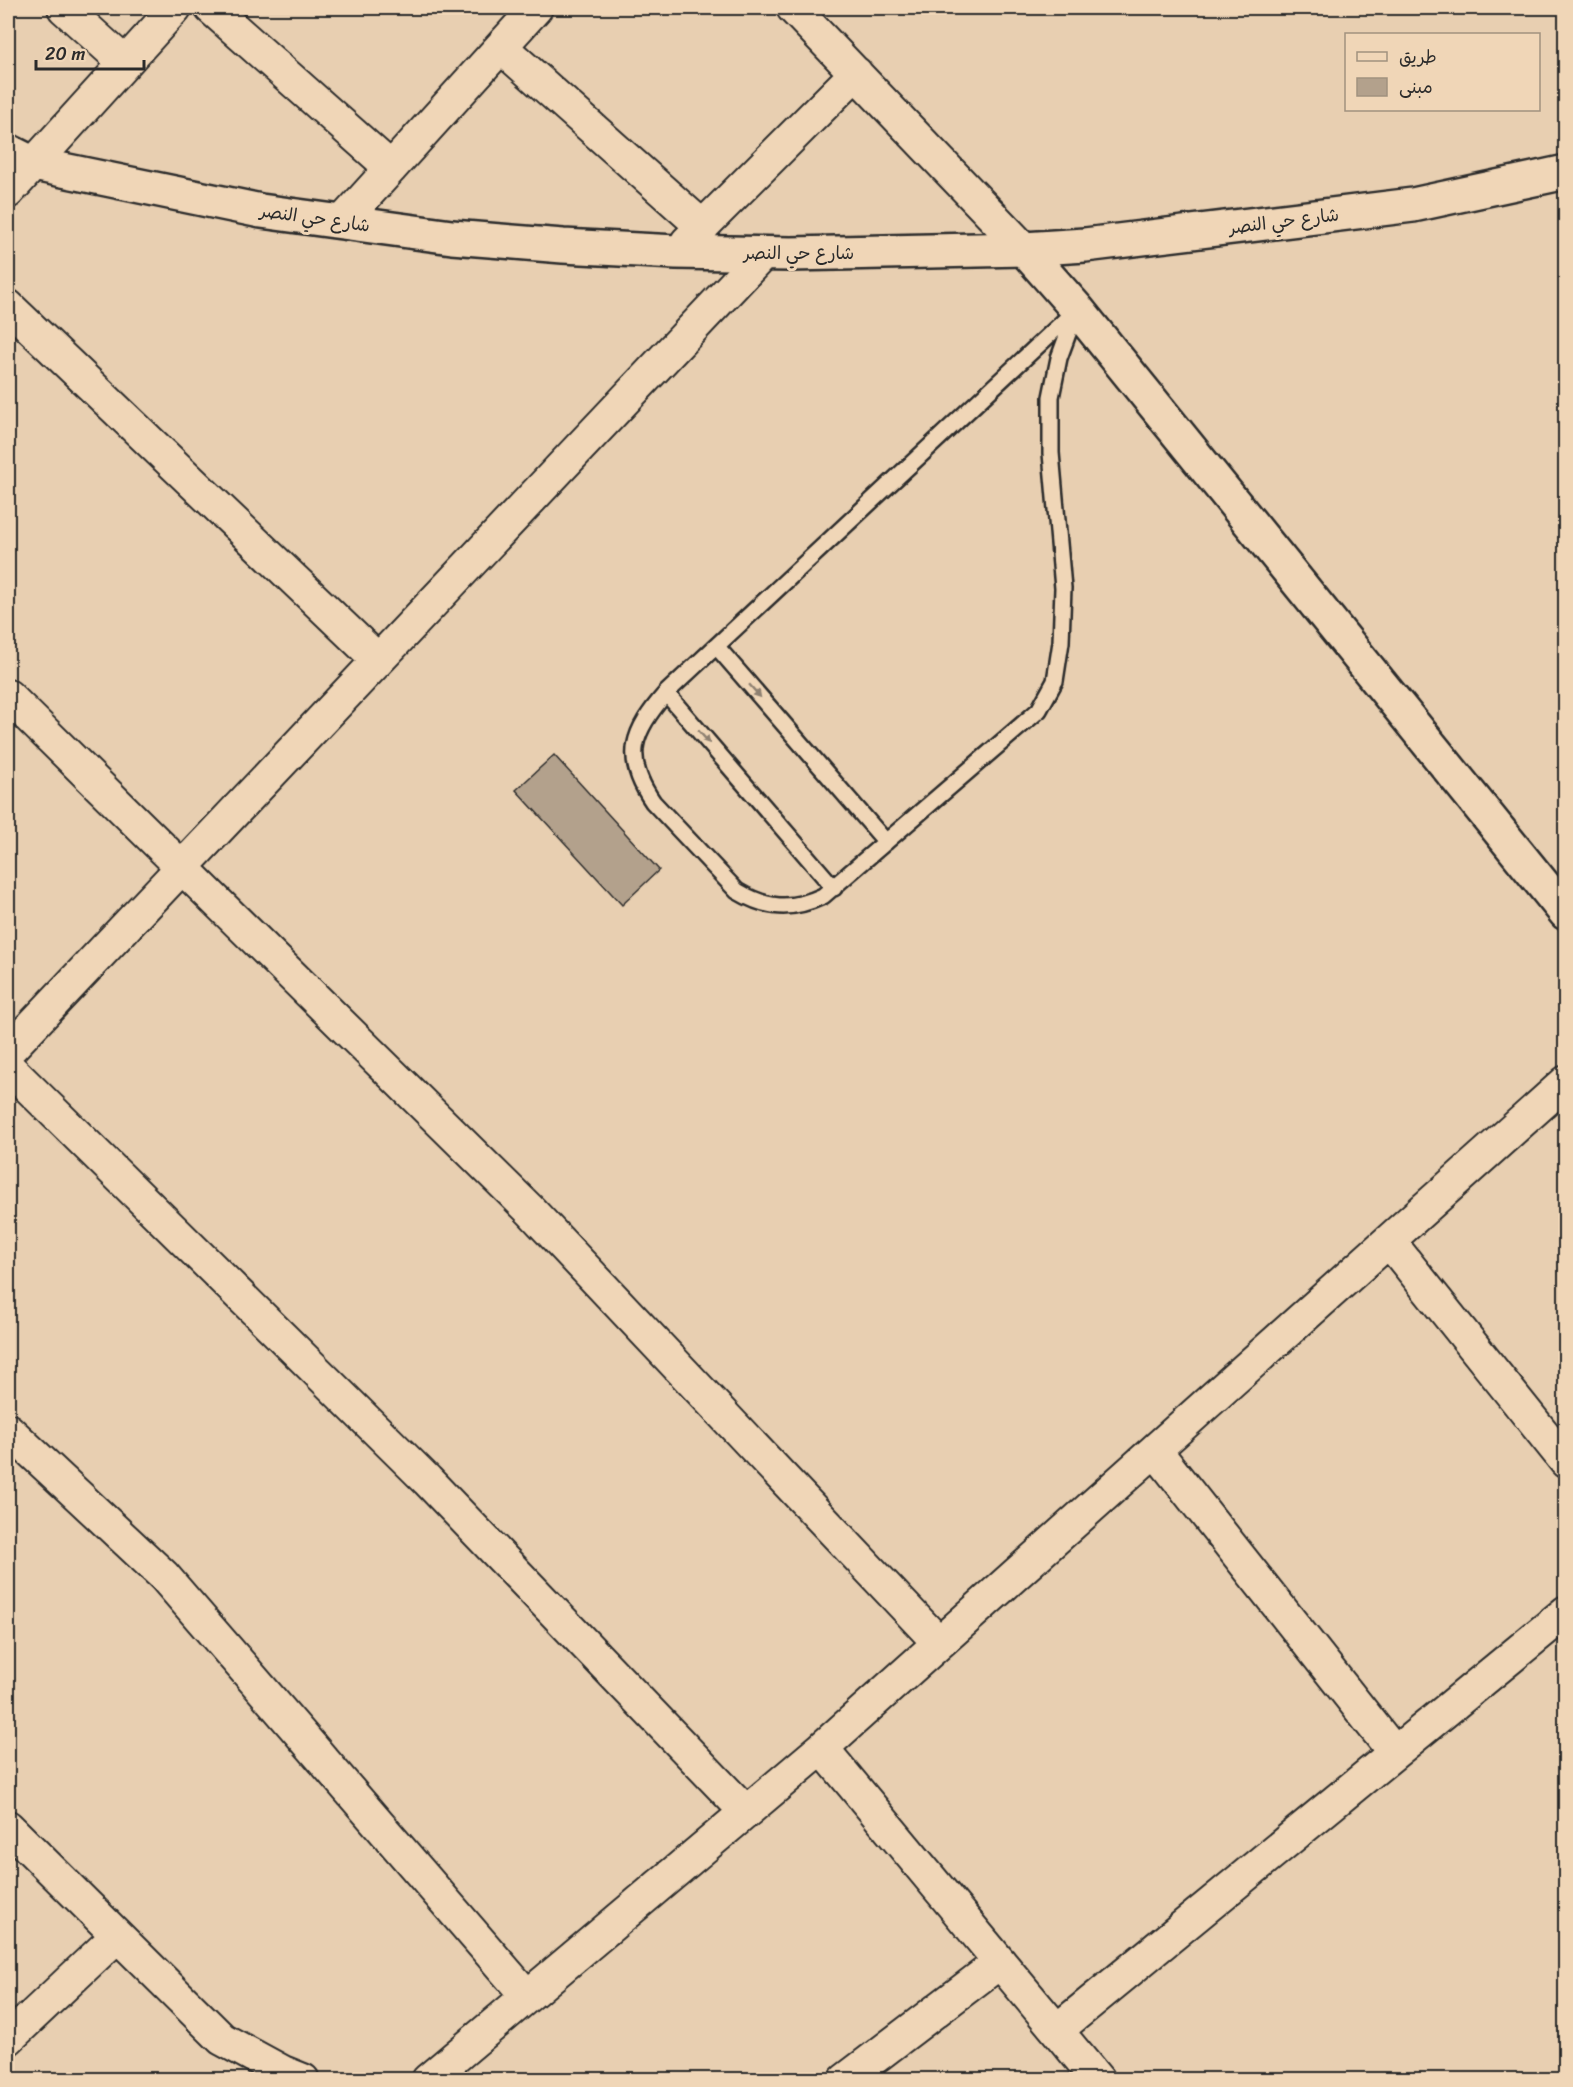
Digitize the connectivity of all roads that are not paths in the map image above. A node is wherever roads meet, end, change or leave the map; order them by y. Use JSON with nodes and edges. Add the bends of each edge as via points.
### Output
{"nodes":[{"id":1,"x":64,"y":8,"type":"edge"},
{"id":2,"x":175,"y":8,"type":"edge"},
{"id":3,"x":211,"y":8,"type":"edge"},
{"id":4,"x":536,"y":8,"type":"edge"},
{"id":5,"x":793,"y":8,"type":"edge"},
{"id":6,"x":501,"y":47,"type":"junction"},
{"id":7,"x":125,"y":63,"type":"junction"},
{"id":8,"x":856,"y":73,"type":"junction"},
{"id":9,"x":16,"y":161,"type":"edge"},
{"id":10,"x":391,"y":168,"type":"junction"},
{"id":11,"x":1566,"y":172,"type":"edge"},
{"id":12,"x":8,"y":192,"type":"edge"},
{"id":13,"x":342,"y":222,"type":"junction"},
{"id":14,"x":703,"y":227,"type":"junction"},
{"id":15,"x":1024,"y":249,"type":"junction"},
{"id":16,"x":676,"y":252,"type":"junction"},
{"id":17,"x":763,"y":254,"type":"junction"},
{"id":18,"x":8,"y":306,"type":"edge"},
{"id":19,"x":1077,"y":309,"type":"junction"},
{"id":20,"x":717,"y":647,"type":"junction"},
{"id":21,"x":378,"y":660,"type":"junction"},
{"id":22,"x":666,"y":693,"type":"junction"},
{"id":23,"x":8,"y":696,"type":"edge"},
{"id":24,"x":886,"y":842,"type":"junction"},
{"id":25,"x":181,"y":868,"type":"junction"},
{"id":26,"x":834,"y":888,"type":"junction"},
{"id":27,"x":1566,"y":913,"type":"edge"},
{"id":28,"x":8,"y":1052,"type":"edge"},
{"id":29,"x":8,"y":1067,"type":"edge"},
{"id":30,"x":1566,"y":1082,"type":"edge"},
{"id":31,"x":1389,"y":1240,"type":"junction"},
{"id":32,"x":8,"y":1430,"type":"edge"},
{"id":33,"x":1155,"y":1450,"type":"junction"},
{"id":34,"x":1566,"y":1462,"type":"edge"},
{"id":35,"x":1566,"y":1612,"type":"edge"},
{"id":36,"x":939,"y":1643,"type":"junction"},
{"id":37,"x":822,"y":1748,"type":"junction"},
{"id":38,"x":1394,"y":1752,"type":"junction"},
{"id":39,"x":746,"y":1812,"type":"junction"},
{"id":40,"x":8,"y":1827,"type":"edge"},
{"id":41,"x":117,"y":1936,"type":"junction"},
{"id":42,"x":1000,"y":1962,"type":"junction"},
{"id":43,"x":527,"y":1996,"type":"junction"},
{"id":44,"x":1057,"y":2030,"type":"junction"},
{"id":45,"x":8,"y":2039,"type":"edge"},
{"id":46,"x":303,"y":2079,"type":"edge"},
{"id":47,"x":428,"y":2079,"type":"edge"},
{"id":48,"x":844,"y":2079,"type":"edge"},
{"id":49,"x":1098,"y":2079,"type":"edge"}],
"edges":[{"from":1,"to":7,"type":"street"},
{"from":2,"to":7,"type":"street"},
{"from":3,"to":10,"type":"street"},
{"from":4,"to":6,"type":"street"},
{"from":5,"to":8,"type":"street"},
{"from":6,"to":10,"type":"street"},
{"from":6,"to":14,"type":"street"},
{"from":7,"to":9,"type":"street"},
{"from":8,"to":14,"type":"street"},
{"from":8,"to":15,"type":"street"},
{"from":9,"to":12,"type":"street"},
{"from":9,"to":13,"type":"main road","name":"شارع حي النصر","via":[[261,211]]},
{"from":10,"to":13,"type":"street"},
{"from":11,"to":15,"type":"main road","name":"شارع حي النصر","via":[[1413,205]]},
{"from":13,"to":16,"type":"main road","name":"شارع حي النصر","via":[[452,237]]},
{"from":14,"to":16,"type":"street"},
{"from":15,"to":17,"type":"main road","name":"شارع حي النصر"},
{"from":15,"to":19,"type":"main road"},
{"from":16,"to":17,"type":"main road","name":"شارع حي النصر"},
{"from":17,"to":21,"type":"street"},
{"from":18,"to":21,"type":"street"},
{"from":19,"to":20,"type":"lane"},
{"from":19,"to":24,"type":"lane","via":[[1059,358],[1051,397],[1051,453],[1064,588],[1062,642],[1054,681],[1039,710]]},
{"from":19,"to":27,"type":"main road"},
{"from":20,"to":22,"type":"lane"},
{"from":20,"to":24,"type":"lane","one_way":true},
{"from":21,"to":25,"type":"street"},
{"from":22,"to":26,"type":"lane","one_way":true},
{"from":22,"to":26,"type":"lane","via":[[646,716],[635,750],[636,769],[653,802],[737,891],[754,901],[791,906],[810,902]]},
{"from":23,"to":25,"type":"street"},
{"from":24,"to":26,"type":"lane"},
{"from":25,"to":28,"type":"street"},
{"from":25,"to":36,"type":"street","via":[[530,1210]]},
{"from":29,"to":39,"type":"street","via":[[427,1480]]},
{"from":30,"to":31,"type":"street"},
{"from":31,"to":33,"type":"street"},
{"from":31,"to":34,"type":"street"},
{"from":32,"to":43,"type":"street","via":[[164,1576]]},
{"from":33,"to":36,"type":"street"},
{"from":33,"to":38,"type":"street"},
{"from":35,"to":38,"type":"street"},
{"from":36,"to":37,"type":"street"},
{"from":37,"to":39,"type":"street"},
{"from":37,"to":42,"type":"street"},
{"from":38,"to":44,"type":"street"},
{"from":39,"to":43,"type":"street"},
{"from":40,"to":41,"type":"street"},
{"from":41,"to":45,"type":"street"},
{"from":41,"to":46,"type":"street","via":[[222,2039]]},
{"from":42,"to":44,"type":"street"},
{"from":42,"to":48,"type":"street"},
{"from":43,"to":47,"type":"street"},
{"from":44,"to":49,"type":"street"}]}
